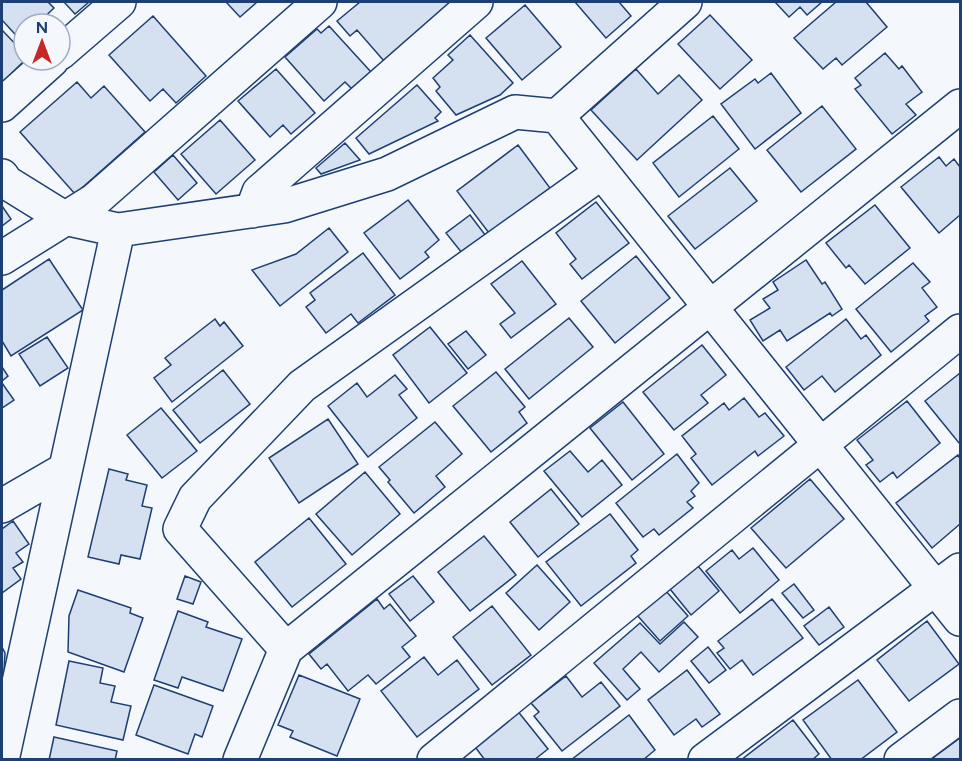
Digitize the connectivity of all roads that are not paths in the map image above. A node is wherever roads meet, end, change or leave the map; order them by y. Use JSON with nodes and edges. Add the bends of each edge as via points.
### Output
{"nodes":[{"id":1,"x":119,"y":2,"type":"edge"},
{"id":2,"x":320,"y":2,"type":"edge"},
{"id":3,"x":476,"y":2,"type":"edge"},
{"id":4,"x":685,"y":2,"type":"edge"},
{"id":5,"x":72,"y":43,"type":"edge"},
{"id":6,"x":39,"y":72,"type":"edge"},
{"id":7,"x":2,"y":105,"type":"edge"},
{"id":8,"x":960,"y":106,"type":"edge"},
{"id":9,"x":556,"y":116,"type":"junction"},
{"id":10,"x":602,"y":172,"type":"junction"},
{"id":11,"x":2,"y":176,"type":"edge"},
{"id":12,"x":252,"y":211,"type":"junction"},
{"id":13,"x":64,"y":218,"type":"junction"},
{"id":14,"x":118,"y":230,"type":"junction"},
{"id":15,"x":2,"y":258,"type":"edge"},
{"id":16,"x":710,"y":307,"type":"junction"},
{"id":17,"x":960,"y":331,"type":"edge"},
{"id":18,"x":820,"y":445,"type":"junction"},
{"id":19,"x":64,"y":470,"type":"junction"},
{"id":20,"x":2,"y":506,"type":"edge"},
{"id":21,"x":948,"y":579,"type":"edge"},
{"id":22,"x":960,"y":619,"type":"edge"},
{"id":23,"x":286,"y":649,"type":"junction"},
{"id":24,"x":960,"y":716,"type":"edge"},
{"id":25,"x":2,"y":759,"type":"edge"},
{"id":26,"x":242,"y":759,"type":"edge"},
{"id":27,"x":434,"y":759,"type":"edge"},
{"id":28,"x":705,"y":759,"type":"edge"},
{"id":29,"x":901,"y":759,"type":"edge"}],
"edges":[{"from":1,"to":5,"type":"street"},
{"from":2,"to":13,"type":"street","via":[[95,200]]},
{"from":3,"to":12,"type":"street","via":[[259,192]]},
{"from":4,"to":9,"type":"street"},
{"from":6,"to":7,"type":"street"},
{"from":8,"to":16,"type":"street"},
{"from":9,"to":10,"type":"street"},
{"from":9,"to":12,"type":"street","via":[[515,112],[387,174],[284,206]]},
{"from":10,"to":16,"type":"street"},
{"from":10,"to":23,"type":"street","via":[[302,386],[195,498],[180,529]]},
{"from":11,"to":13,"type":"street"},
{"from":12,"to":14,"type":"street"},
{"from":13,"to":14,"type":"street"},
{"from":13,"to":15,"type":"street"},
{"from":14,"to":19,"type":"street"},
{"from":16,"to":18,"type":"street"},
{"from":16,"to":23,"type":"street"},
{"from":17,"to":18,"type":"street"},
{"from":18,"to":21,"type":"street"},
{"from":18,"to":27,"type":"street"},
{"from":19,"to":20,"type":"street"},
{"from":19,"to":25,"type":"street"},
{"from":21,"to":22,"type":"street"},
{"from":21,"to":28,"type":"street"},
{"from":23,"to":26,"type":"street"},
{"from":24,"to":29,"type":"street"}]}
